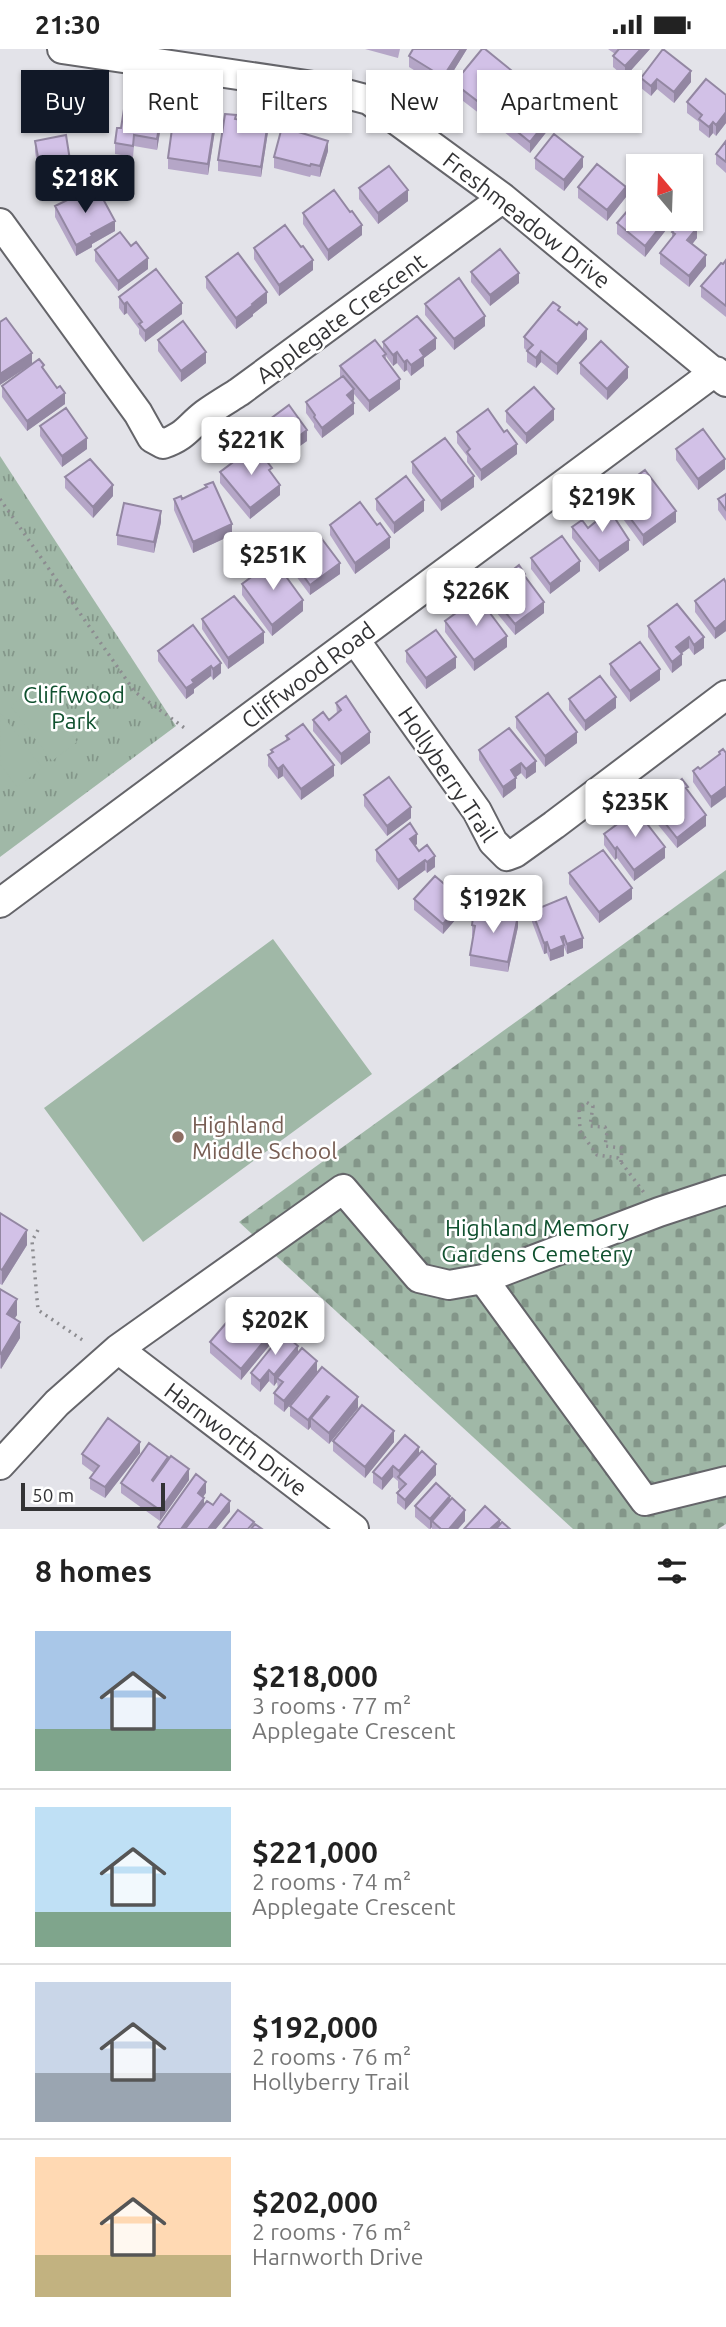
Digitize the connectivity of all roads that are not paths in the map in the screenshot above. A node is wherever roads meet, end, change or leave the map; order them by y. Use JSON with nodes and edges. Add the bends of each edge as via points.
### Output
{"nodes":[{"id":1,"x":62,"y":49,"type":"edge"},
{"id":2,"x":205,"y":59,"type":"edge"},
{"id":3,"x":503,"y":198,"type":"junction"},
{"id":4,"x":0,"y":223,"type":"edge"},
{"id":5,"x":721,"y":377,"type":"edge"},
{"id":6,"x":355,"y":640,"type":"junction"},
{"id":7,"x":726,"y":695,"type":"edge"},
{"id":8,"x":0,"y":903,"type":"edge"},
{"id":9,"x":726,"y":1190,"type":"edge"},
{"id":10,"x":483,"y":1279,"type":"junction"},
{"id":11,"x":118,"y":1349,"type":"junction"},
{"id":12,"x":0,"y":1465,"type":"edge"},
{"id":13,"x":726,"y":1481,"type":"edge"},
{"id":14,"x":354,"y":1529,"type":"edge"}],
"edges":[{"from":1,"to":2,"type":"street","name":"Freshmeadow Drive"},
{"from":2,"to":3,"type":"street","name":"Freshmeadow Drive","via":[[369,100]]},
{"from":3,"to":4,"type":"street","name":"Applegate Crescent","via":[[202,416],[191,429],[163,444],[152,438]]},
{"from":3,"to":5,"type":"street","name":"Freshmeadow Drive"},
{"from":5,"to":6,"type":"street","name":"Cliffwood Road"},
{"from":6,"to":7,"type":"street","name":"Hollyberry Trail","via":[[507,856]]},
{"from":6,"to":8,"type":"street","name":"Cliffwood Road"},
{"from":9,"to":10,"type":"street"},
{"from":10,"to":11,"type":"street","via":[[449,1285],[419,1278],[343,1189]]},
{"from":10,"to":13,"type":"street","via":[[645,1501]]},
{"from":11,"to":12,"type":"street","via":[[57,1403]]},
{"from":11,"to":14,"type":"street","name":"Harnworth Drive"}]}
